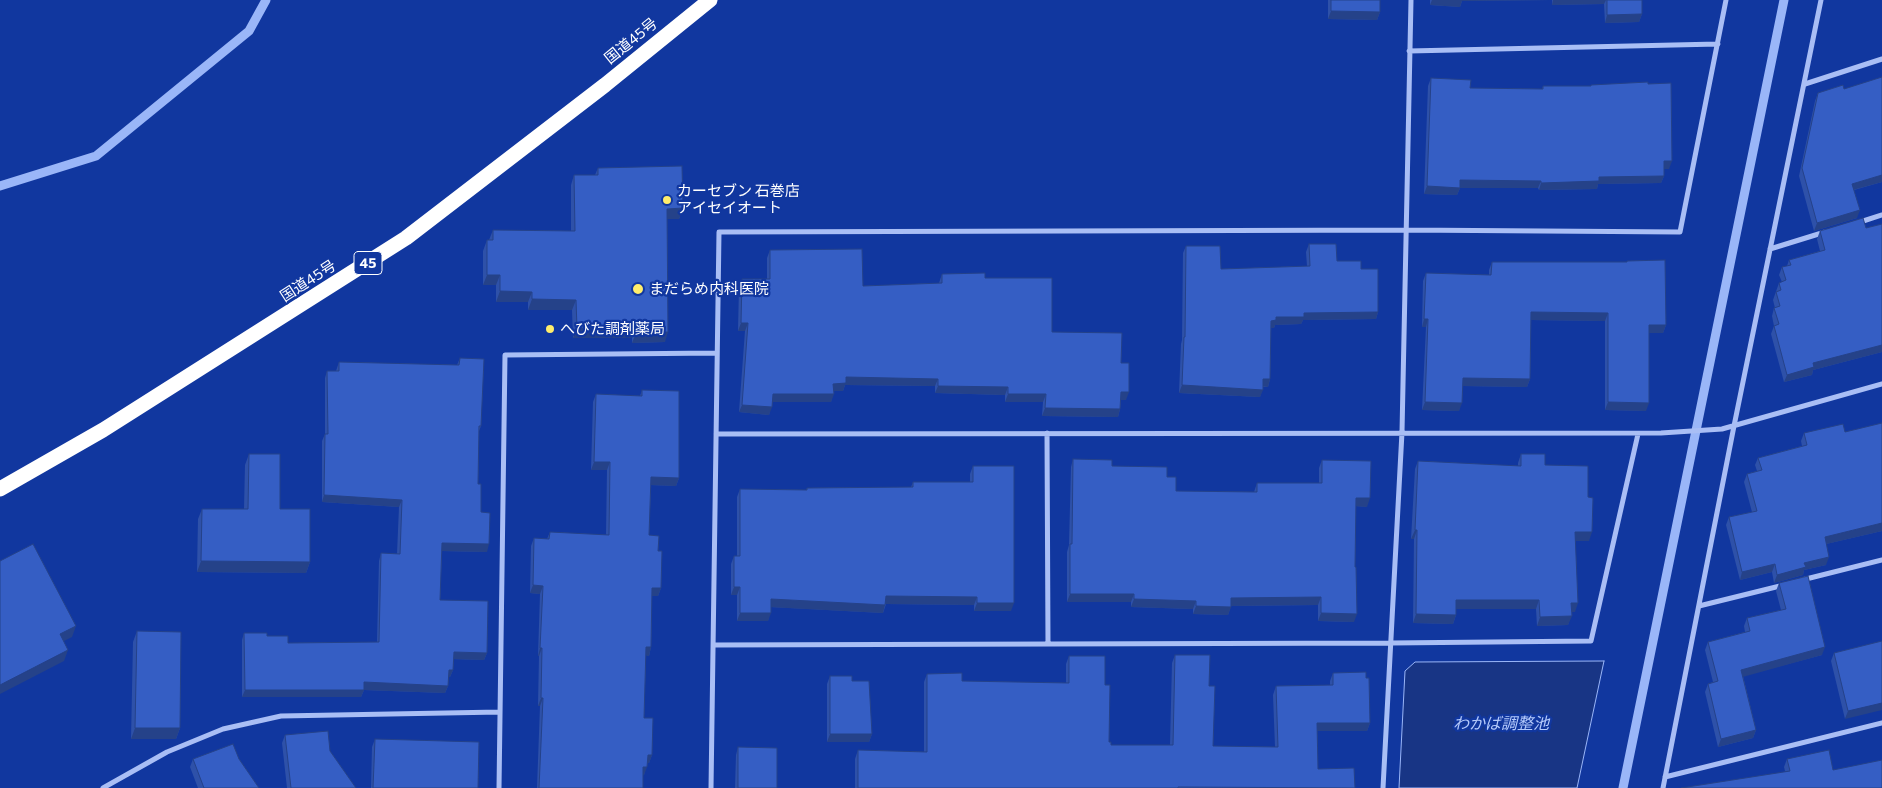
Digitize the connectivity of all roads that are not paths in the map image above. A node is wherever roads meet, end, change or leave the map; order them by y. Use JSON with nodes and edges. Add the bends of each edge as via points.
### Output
{"nodes":[{"id":1,"x":710,"y":0,"type":"edge"},
{"id":2,"x":1411,"y":0,"type":"edge"},
{"id":3,"x":1726,"y":0,"type":"edge"},
{"id":4,"x":1821,"y":0,"type":"edge"},
{"id":5,"x":1718,"y":44,"type":"junction"},
{"id":6,"x":1409,"y":51,"type":"junction"},
{"id":7,"x":1882,"y":59,"type":"edge"},
{"id":8,"x":1805,"y":84,"type":"junction"},
{"id":9,"x":1882,"y":215,"type":"edge"},
{"id":10,"x":1854,"y":224,"type":"edge"},
{"id":11,"x":1836,"y":229,"type":"edge"},
{"id":12,"x":1406,"y":230,"type":"junction"},
{"id":13,"x":1770,"y":249,"type":"junction"},
{"id":14,"x":717,"y":353,"type":"junction"},
{"id":15,"x":1882,"y":384,"type":"edge"},
{"id":16,"x":1734,"y":426,"type":"junction"},
{"id":17,"x":1402,"y":432,"type":"junction"},
{"id":18,"x":1047,"y":433,"type":"junction"},
{"id":19,"x":716,"y":434,"type":"junction"},
{"id":20,"x":1638,"y":434,"type":"junction"},
{"id":21,"x":0,"y":489,"type":"edge"},
{"id":22,"x":1882,"y":560,"type":"edge"},
{"id":23,"x":1796,"y":582,"type":"edge"},
{"id":24,"x":1786,"y":584,"type":"edge"},
{"id":25,"x":1699,"y":606,"type":"junction"},
{"id":26,"x":1391,"y":643,"type":"junction"},
{"id":27,"x":1048,"y":644,"type":"junction"},
{"id":28,"x":713,"y":645,"type":"junction"},
{"id":29,"x":500,"y":712,"type":"junction"},
{"id":30,"x":1882,"y":723,"type":"edge"},
{"id":31,"x":1665,"y":777,"type":"junction"},
{"id":32,"x":103,"y":788,"type":"edge"},
{"id":33,"x":499,"y":788,"type":"edge"},
{"id":34,"x":711,"y":788,"type":"edge"},
{"id":35,"x":1383,"y":788,"type":"edge"},
{"id":36,"x":1663,"y":788,"type":"edge"}],
"edges":[{"from":1,"to":21,"type":"highway","name":"国道45号","number":"45","via":[[606,85],[406,238],[103,430]]},
{"from":2,"to":6,"type":"street"},
{"from":3,"to":5,"type":"street"},
{"from":4,"to":8,"type":"street"},
{"from":5,"to":6,"type":"street"},
{"from":5,"to":12,"type":"street","via":[[1680,232]]},
{"from":6,"to":12,"type":"street"},
{"from":7,"to":8,"type":"street"},
{"from":8,"to":13,"type":"street"},
{"from":9,"to":10,"type":"street"},
{"from":11,"to":13,"type":"street"},
{"from":12,"to":14,"type":"street","via":[[719,232]]},
{"from":12,"to":17,"type":"street"},
{"from":13,"to":16,"type":"street"},
{"from":14,"to":19,"type":"street"},
{"from":14,"to":29,"type":"street","via":[[505,355]]},
{"from":15,"to":16,"type":"street"},
{"from":16,"to":20,"type":"street"},
{"from":16,"to":25,"type":"street"},
{"from":17,"to":18,"type":"street"},
{"from":17,"to":20,"type":"street"},
{"from":17,"to":26,"type":"street"},
{"from":18,"to":19,"type":"street"},
{"from":18,"to":27,"type":"street"},
{"from":19,"to":28,"type":"street"},
{"from":20,"to":26,"type":"street","via":[[1591,640]]},
{"from":22,"to":23,"type":"street"},
{"from":24,"to":25,"type":"street"},
{"from":25,"to":31,"type":"street"},
{"from":26,"to":27,"type":"street"},
{"from":26,"to":35,"type":"street"},
{"from":27,"to":28,"type":"street"},
{"from":28,"to":34,"type":"street"},
{"from":29,"to":32,"type":"street","via":[[281,716],[223,729],[168,752]]},
{"from":29,"to":33,"type":"street"},
{"from":30,"to":31,"type":"street"},
{"from":31,"to":36,"type":"street"}]}
